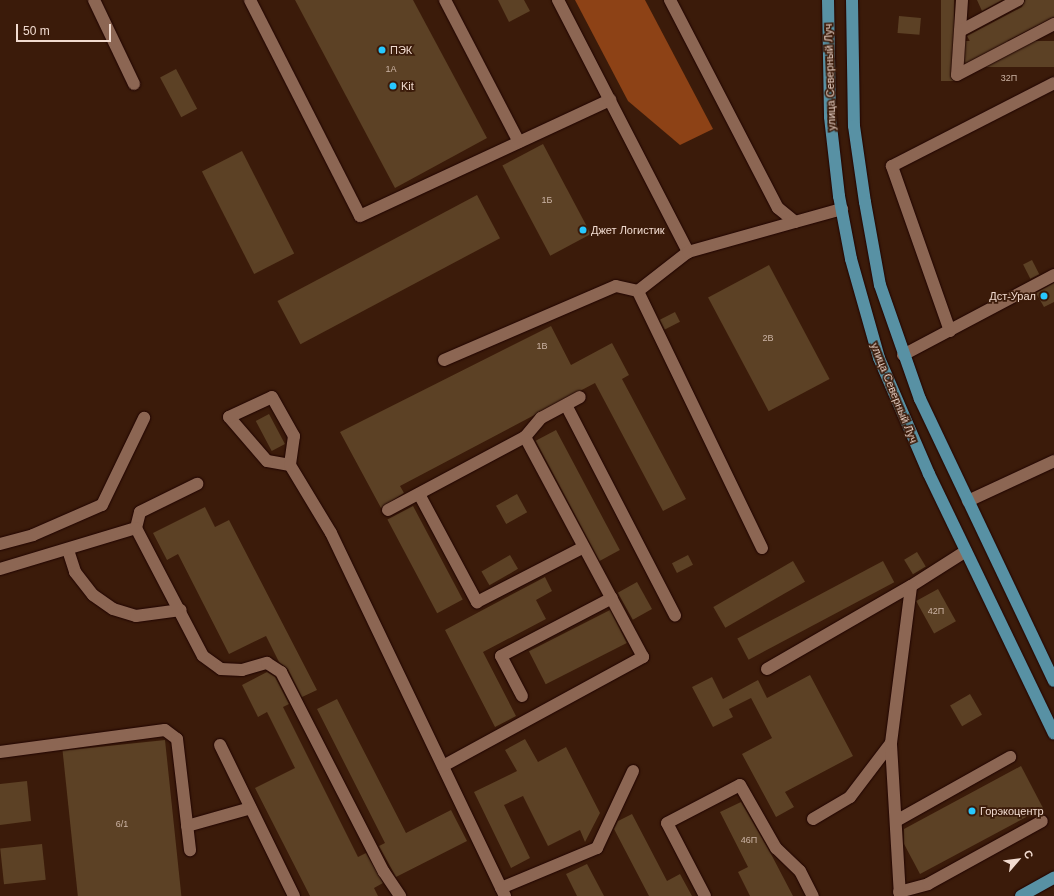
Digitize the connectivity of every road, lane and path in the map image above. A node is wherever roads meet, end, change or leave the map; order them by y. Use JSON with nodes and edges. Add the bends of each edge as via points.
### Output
{"nodes":[{"id":1,"x":94,"y":0,"type":"edge"},
{"id":2,"x":250,"y":0,"type":"edge"},
{"id":3,"x":445,"y":0,"type":"edge"},
{"id":4,"x":558,"y":0,"type":"edge"},
{"id":5,"x":670,"y":0,"type":"edge"},
{"id":6,"x":828,"y":0,"type":"edge"},
{"id":7,"x":852,"y":0,"type":"edge"},
{"id":8,"x":962,"y":0,"type":"edge"},
{"id":9,"x":1018,"y":0,"type":"edge"},
{"id":10,"x":1054,"y":24,"type":"edge"},
{"id":11,"x":960,"y":31,"type":"junction"},
{"id":12,"x":1054,"y":83,"type":"edge"},
{"id":13,"x":134,"y":84,"type":"dead end"},
{"id":14,"x":610,"y":100,"type":"junction"},
{"id":15,"x":519,"y":142,"type":"junction"},
{"id":16,"x":842,"y":209,"type":"junction"},
{"id":17,"x":795,"y":222,"type":"junction"},
{"id":18,"x":688,"y":252,"type":"junction"},
{"id":19,"x":1054,"y":275,"type":"edge"},
{"id":20,"x":638,"y":291,"type":"junction"},
{"id":21,"x":950,"y":331,"type":"junction"},
{"id":22,"x":903,"y":355,"type":"junction"},
{"id":23,"x":444,"y":360,"type":"dead end"},
{"id":24,"x":580,"y":397,"type":"dead end"},
{"id":25,"x":566,"y":405,"type":"junction"},
{"id":26,"x":144,"y":418,"type":"dead end"},
{"id":27,"x":525,"y":437,"type":"junction"},
{"id":28,"x":1054,"y":461,"type":"edge"},
{"id":29,"x":290,"y":465,"type":"junction"},
{"id":30,"x":197,"y":484,"type":"dead end"},
{"id":31,"x":419,"y":494,"type":"junction"},
{"id":32,"x":968,"y":501,"type":"junction"},
{"id":33,"x":388,"y":510,"type":"dead end"},
{"id":34,"x":136,"y":528,"type":"junction"},
{"id":35,"x":0,"y":544,"type":"edge"},
{"id":36,"x":584,"y":547,"type":"junction"},
{"id":37,"x":762,"y":548,"type":"dead end"},
{"id":38,"x":68,"y":550,"type":"junction"},
{"id":39,"x":966,"y":551,"type":"junction"},
{"id":40,"x":0,"y":569,"type":"edge"},
{"id":41,"x":911,"y":586,"type":"junction"},
{"id":42,"x":612,"y":598,"type":"junction"},
{"id":43,"x":181,"y":610,"type":"junction"},
{"id":44,"x":675,"y":615,"type":"dead end"},
{"id":45,"x":767,"y":669,"type":"dead end"},
{"id":46,"x":1054,"y":681,"type":"edge"},
{"id":47,"x":522,"y":696,"type":"dead end"},
{"id":48,"x":1054,"y":734,"type":"edge"},
{"id":49,"x":891,"y":743,"type":"junction"},
{"id":50,"x":220,"y":745,"type":"dead end"},
{"id":51,"x":0,"y":752,"type":"edge"},
{"id":52,"x":1010,"y":756,"type":"dead end"},
{"id":53,"x":443,"y":766,"type":"junction"},
{"id":54,"x":633,"y":771,"type":"dead end"},
{"id":55,"x":251,"y":808,"type":"junction"},
{"id":56,"x":813,"y":819,"type":"dead end"},
{"id":57,"x":896,"y":821,"type":"junction"},
{"id":58,"x":1042,"y":821,"type":"dead end"},
{"id":59,"x":187,"y":826,"type":"junction"},
{"id":60,"x":190,"y":850,"type":"dead end"},
{"id":61,"x":1054,"y":878,"type":"edge"},
{"id":62,"x":503,"y":892,"type":"edge"},
{"id":63,"x":900,"y":894,"type":"edge"},
{"id":64,"x":294,"y":896,"type":"edge"},
{"id":65,"x":400,"y":896,"type":"edge"},
{"id":66,"x":705,"y":896,"type":"edge"},
{"id":67,"x":813,"y":896,"type":"edge"},
{"id":68,"x":1021,"y":896,"type":"edge"}],
"edges":[{"from":1,"to":13,"type":"lane"},
{"from":2,"to":15,"type":"lane","via":[[360,216]]},
{"from":3,"to":15,"type":"lane"},
{"from":4,"to":14,"type":"lane"},
{"from":5,"to":17,"type":"lane","via":[[778,208]]},
{"from":6,"to":16,"type":"main road","name":"улица Северный Луч","via":[[830,117]]},
{"from":7,"to":22,"type":"main road","name":"улица Северный Луч","via":[[854,126],[880,285]]},
{"from":8,"to":11,"type":"lane"},
{"from":9,"to":11,"type":"lane"},
{"from":10,"to":11,"type":"lane","via":[[957,75]]},
{"from":12,"to":21,"type":"lane","via":[[892,166]]},
{"from":14,"to":15,"type":"lane"},
{"from":14,"to":18,"type":"lane"},
{"from":16,"to":17,"type":"lane"},
{"from":16,"to":39,"type":"main road","name":"улица Северный Луч","via":[[851,259],[879,358],[904,421]]},
{"from":17,"to":18,"type":"lane"},
{"from":18,"to":20,"type":"lane"},
{"from":19,"to":21,"type":"lane"},
{"from":20,"to":23,"type":"lane","via":[[616,286]]},
{"from":20,"to":37,"type":"lane"},
{"from":21,"to":22,"type":"lane"},
{"from":22,"to":32,"type":"main road","name":"улица Северный Луч"},
{"from":24,"to":25,"type":"lane"},
{"from":25,"to":27,"type":"lane","via":[[541,418]]},
{"from":25,"to":44,"type":"lane"},
{"from":26,"to":35,"type":"lane","via":[[102,505],[33,536]]},
{"from":27,"to":31,"type":"lane"},
{"from":27,"to":36,"type":"lane"},
{"from":28,"to":32,"type":"lane"},
{"from":29,"to":29,"type":"lane","via":[[267,461],[229,417],[272,397],[294,436]]},
{"from":29,"to":53,"type":"lane","via":[[330,533]]},
{"from":30,"to":34,"type":"lane","via":[[140,512]]},
{"from":31,"to":33,"type":"lane"},
{"from":31,"to":36,"type":"lane","via":[[477,602]]},
{"from":32,"to":46,"type":"main road","name":"улица Северный Луч"},
{"from":34,"to":38,"type":"lane"},
{"from":34,"to":43,"type":"lane"},
{"from":36,"to":42,"type":"lane"},
{"from":38,"to":40,"type":"lane"},
{"from":38,"to":43,"type":"lane","via":[[75,572],[93,595],[113,609],[136,616]]},
{"from":39,"to":41,"type":"lane"},
{"from":39,"to":48,"type":"main road","name":"улица Северный Луч"},
{"from":41,"to":45,"type":"lane"},
{"from":41,"to":49,"type":"lane"},
{"from":42,"to":47,"type":"lane","via":[[501,656]]},
{"from":42,"to":53,"type":"lane","via":[[644,657]]},
{"from":43,"to":65,"type":"lane","via":[[203,656],[222,669],[242,670],[267,663],[281,672],[384,872]]},
{"from":49,"to":56,"type":"lane","via":[[850,797]]},
{"from":49,"to":57,"type":"lane"},
{"from":50,"to":55,"type":"lane"},
{"from":51,"to":59,"type":"lane","via":[[165,730],[177,739]]},
{"from":52,"to":57,"type":"lane"},
{"from":53,"to":62,"type":"lane"},
{"from":54,"to":62,"type":"lane","via":[[597,848]]},
{"from":55,"to":59,"type":"lane"},
{"from":55,"to":64,"type":"lane"},
{"from":57,"to":63,"type":"lane"},
{"from":58,"to":63,"type":"lane","via":[[928,884]]},
{"from":59,"to":60,"type":"lane"},
{"from":61,"to":68,"type":"main road"},
{"from":66,"to":67,"type":"lane","via":[[668,824],[740,785],[776,848],[800,871]]}]}
